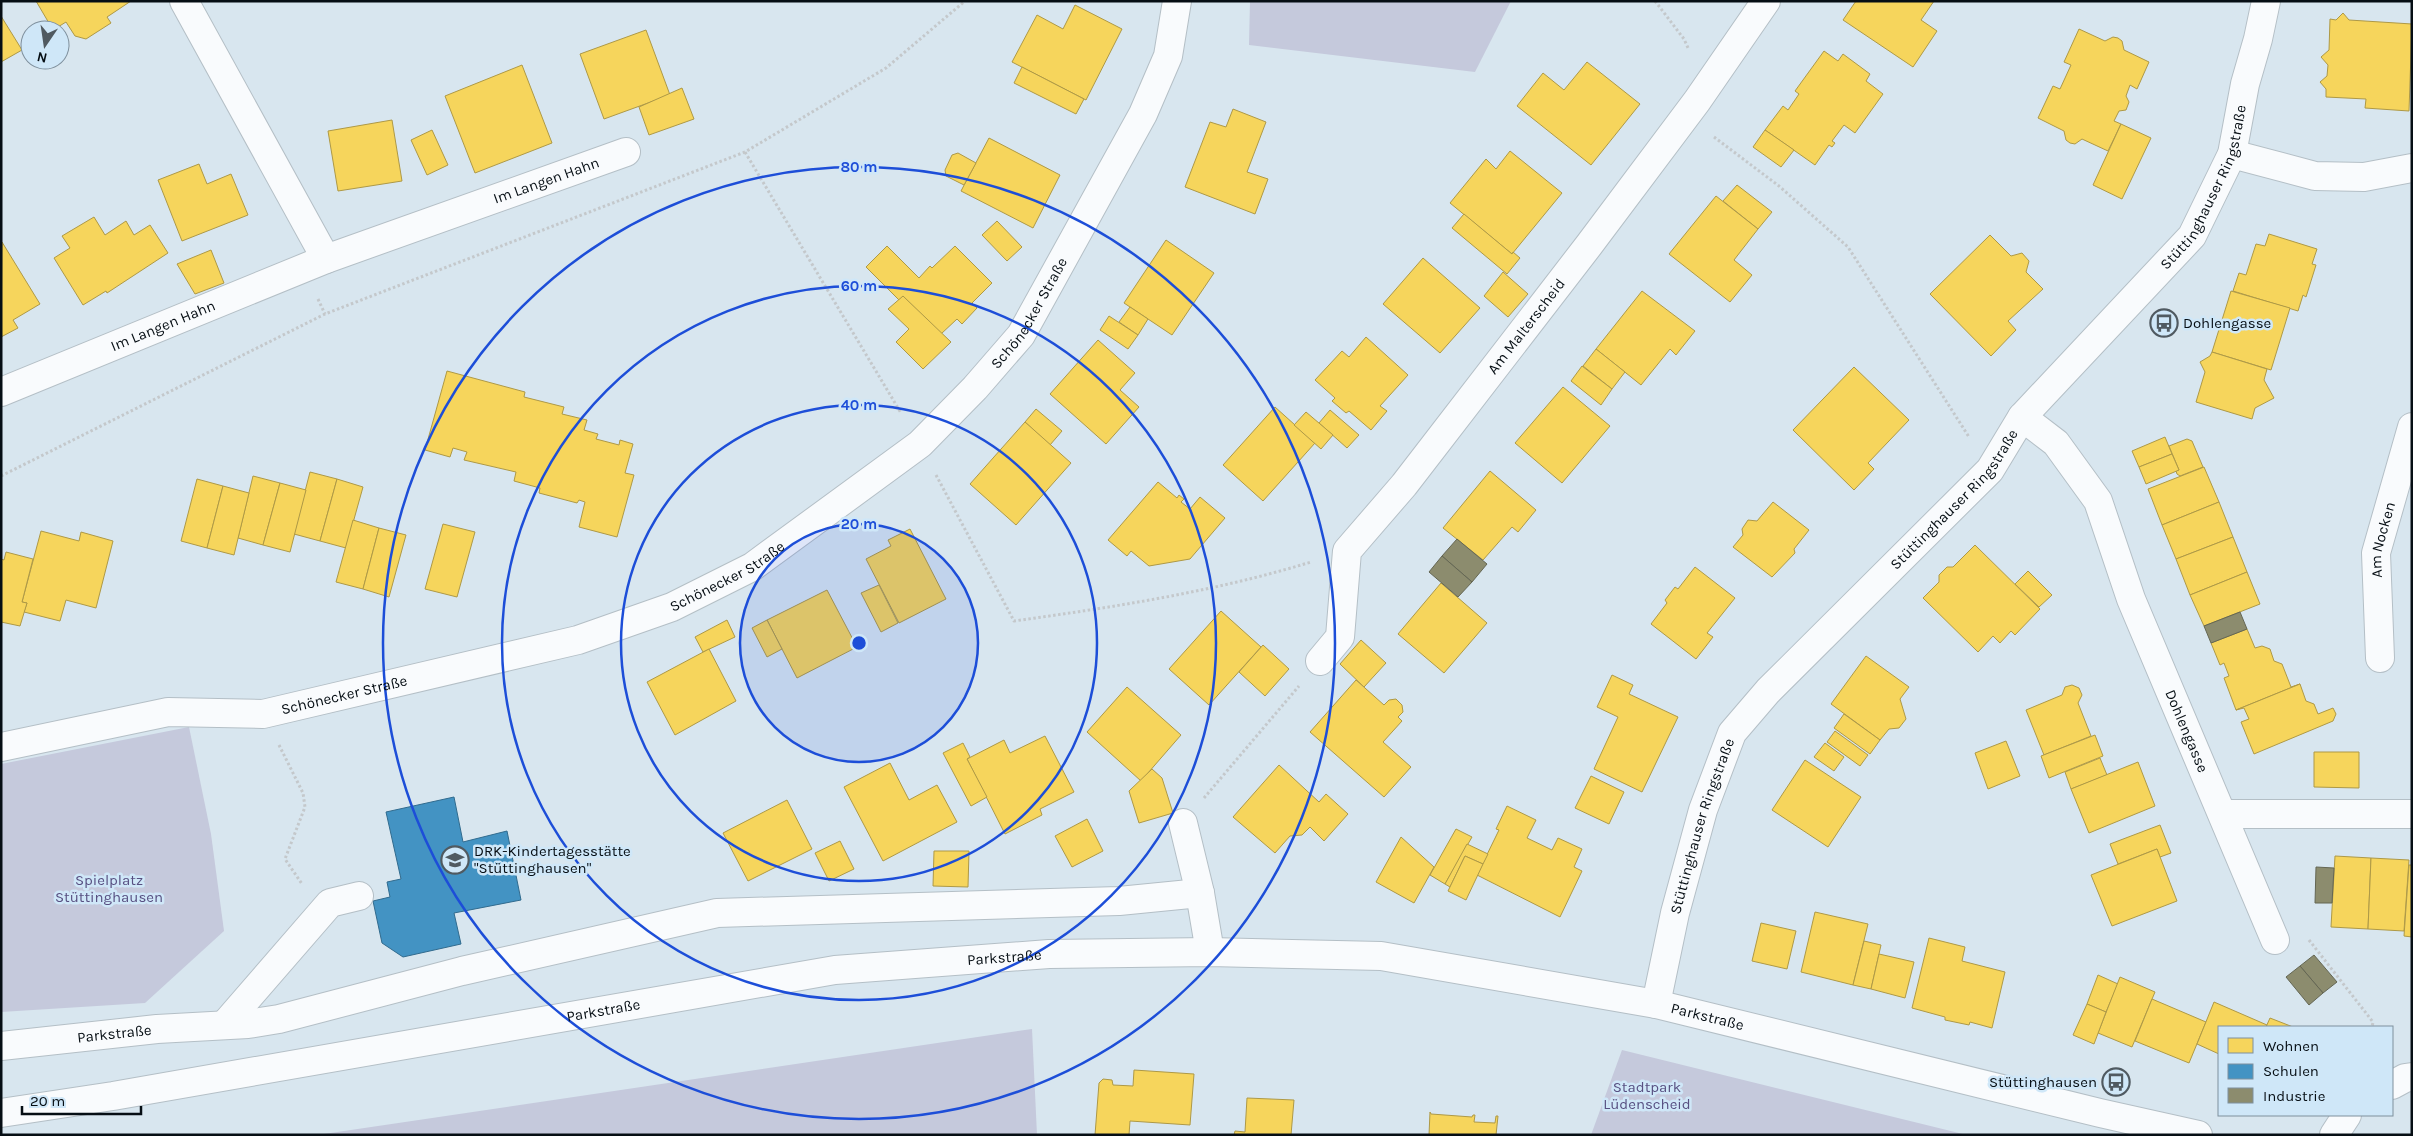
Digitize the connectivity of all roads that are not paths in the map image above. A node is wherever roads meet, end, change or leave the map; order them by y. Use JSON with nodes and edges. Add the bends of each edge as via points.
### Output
{"nodes":[{"id":1,"x":184,"y":1,"type":"edge"},
{"id":2,"x":1177,"y":1,"type":"edge"},
{"id":3,"x":1766,"y":1,"type":"edge"},
{"id":4,"x":2266,"y":1,"type":"edge"},
{"id":5,"x":626,"y":152,"type":"dead end"},
{"id":6,"x":2232,"y":154,"type":"junction"},
{"id":7,"x":2412,"y":168,"type":"edge"},
{"id":8,"x":326,"y":259,"type":"junction"},
{"id":9,"x":1,"y":392,"type":"edge"},
{"id":10,"x":2022,"y":416,"type":"junction"},
{"id":11,"x":2412,"y":427,"type":"edge"},
{"id":12,"x":2380,"y":658,"type":"dead end"},
{"id":13,"x":1320,"y":661,"type":"road end"},
{"id":14,"x":1,"y":747,"type":"edge"},
{"id":15,"x":2223,"y":814,"type":"junction"},
{"id":16,"x":2412,"y":814,"type":"edge"},
{"id":17,"x":1183,"y":823,"type":"road end"},
{"id":18,"x":1200,"y":893,"type":"junction"},
{"id":19,"x":359,"y":896,"type":"dead end"},
{"id":20,"x":2276,"y":940,"type":"road end"},
{"id":21,"x":1210,"y":952,"type":"junction"},
{"id":22,"x":1656,"y":1004,"type":"junction"},
{"id":23,"x":226,"y":1023,"type":"junction"},
{"id":24,"x":1,"y":1046,"type":"edge"},
{"id":25,"x":2412,"y":1077,"type":"edge"},
{"id":26,"x":2393,"y":1084,"type":"edge"},
{"id":27,"x":1,"y":1113,"type":"edge"},
{"id":28,"x":2346,"y":1116,"type":"edge"},
{"id":29,"x":2198,"y":1135,"type":"edge"},
{"id":30,"x":2334,"y":1135,"type":"edge"}],
"edges":[{"from":1,"to":8,"type":"street"},
{"from":2,"to":14,"type":"street","name":"Schönecker Straße","via":[[1168,56],[1143,114],[1021,335],[920,444],[752,567],[672,607],[578,640],[263,714],[168,712]]},
{"from":3,"to":13,"type":"street","name":"Am Malterscheid","via":[[1691,108],[1404,485],[1347,551],[1340,637]]},
{"from":4,"to":6,"type":"street","name":"Stüttinghauser Ringstraße"},
{"from":5,"to":8,"type":"street","name":"Im Langen Hahn"},
{"from":6,"to":7,"type":"street","via":[[2315,176],[2364,177]]},
{"from":6,"to":10,"type":"street","name":"Stüttinghauser Ringstraße","via":[[2192,236]]},
{"from":8,"to":9,"type":"street","name":"Im Langen Hahn"},
{"from":10,"to":15,"type":"street","name":"Dohlengasse","via":[[2056,443],[2098,501],[2131,599]]},
{"from":10,"to":22,"type":"street","name":"Stüttinghauser Ringstraße","via":[[1990,470],[1768,691],[1732,734],[1701,819],[1675,913]]},
{"from":11,"to":12,"type":"street","name":"Am Nocken","via":[[2376,553]]},
{"from":15,"to":16,"type":"street"},
{"from":15,"to":20,"type":"street","name":"Dohlengasse"},
{"from":17,"to":18,"type":"street"},
{"from":18,"to":21,"type":"street"},
{"from":18,"to":23,"type":"street","name":"Parkstraße","via":[[1119,901],[717,913],[462,971],[279,1019],[248,1024]]},
{"from":19,"to":23,"type":"street","via":[[330,902]]},
{"from":21,"to":22,"type":"street","name":"Parkstraße","via":[[1381,956]]},
{"from":21,"to":27,"type":"street","name":"Parkstraße","via":[[1048,954],[835,970]]},
{"from":22,"to":29,"type":"street","name":"Parkstraße"},
{"from":23,"to":24,"type":"street","name":"Parkstraße"},
{"from":25,"to":26,"type":"street"},
{"from":28,"to":30,"type":"street"}]}
